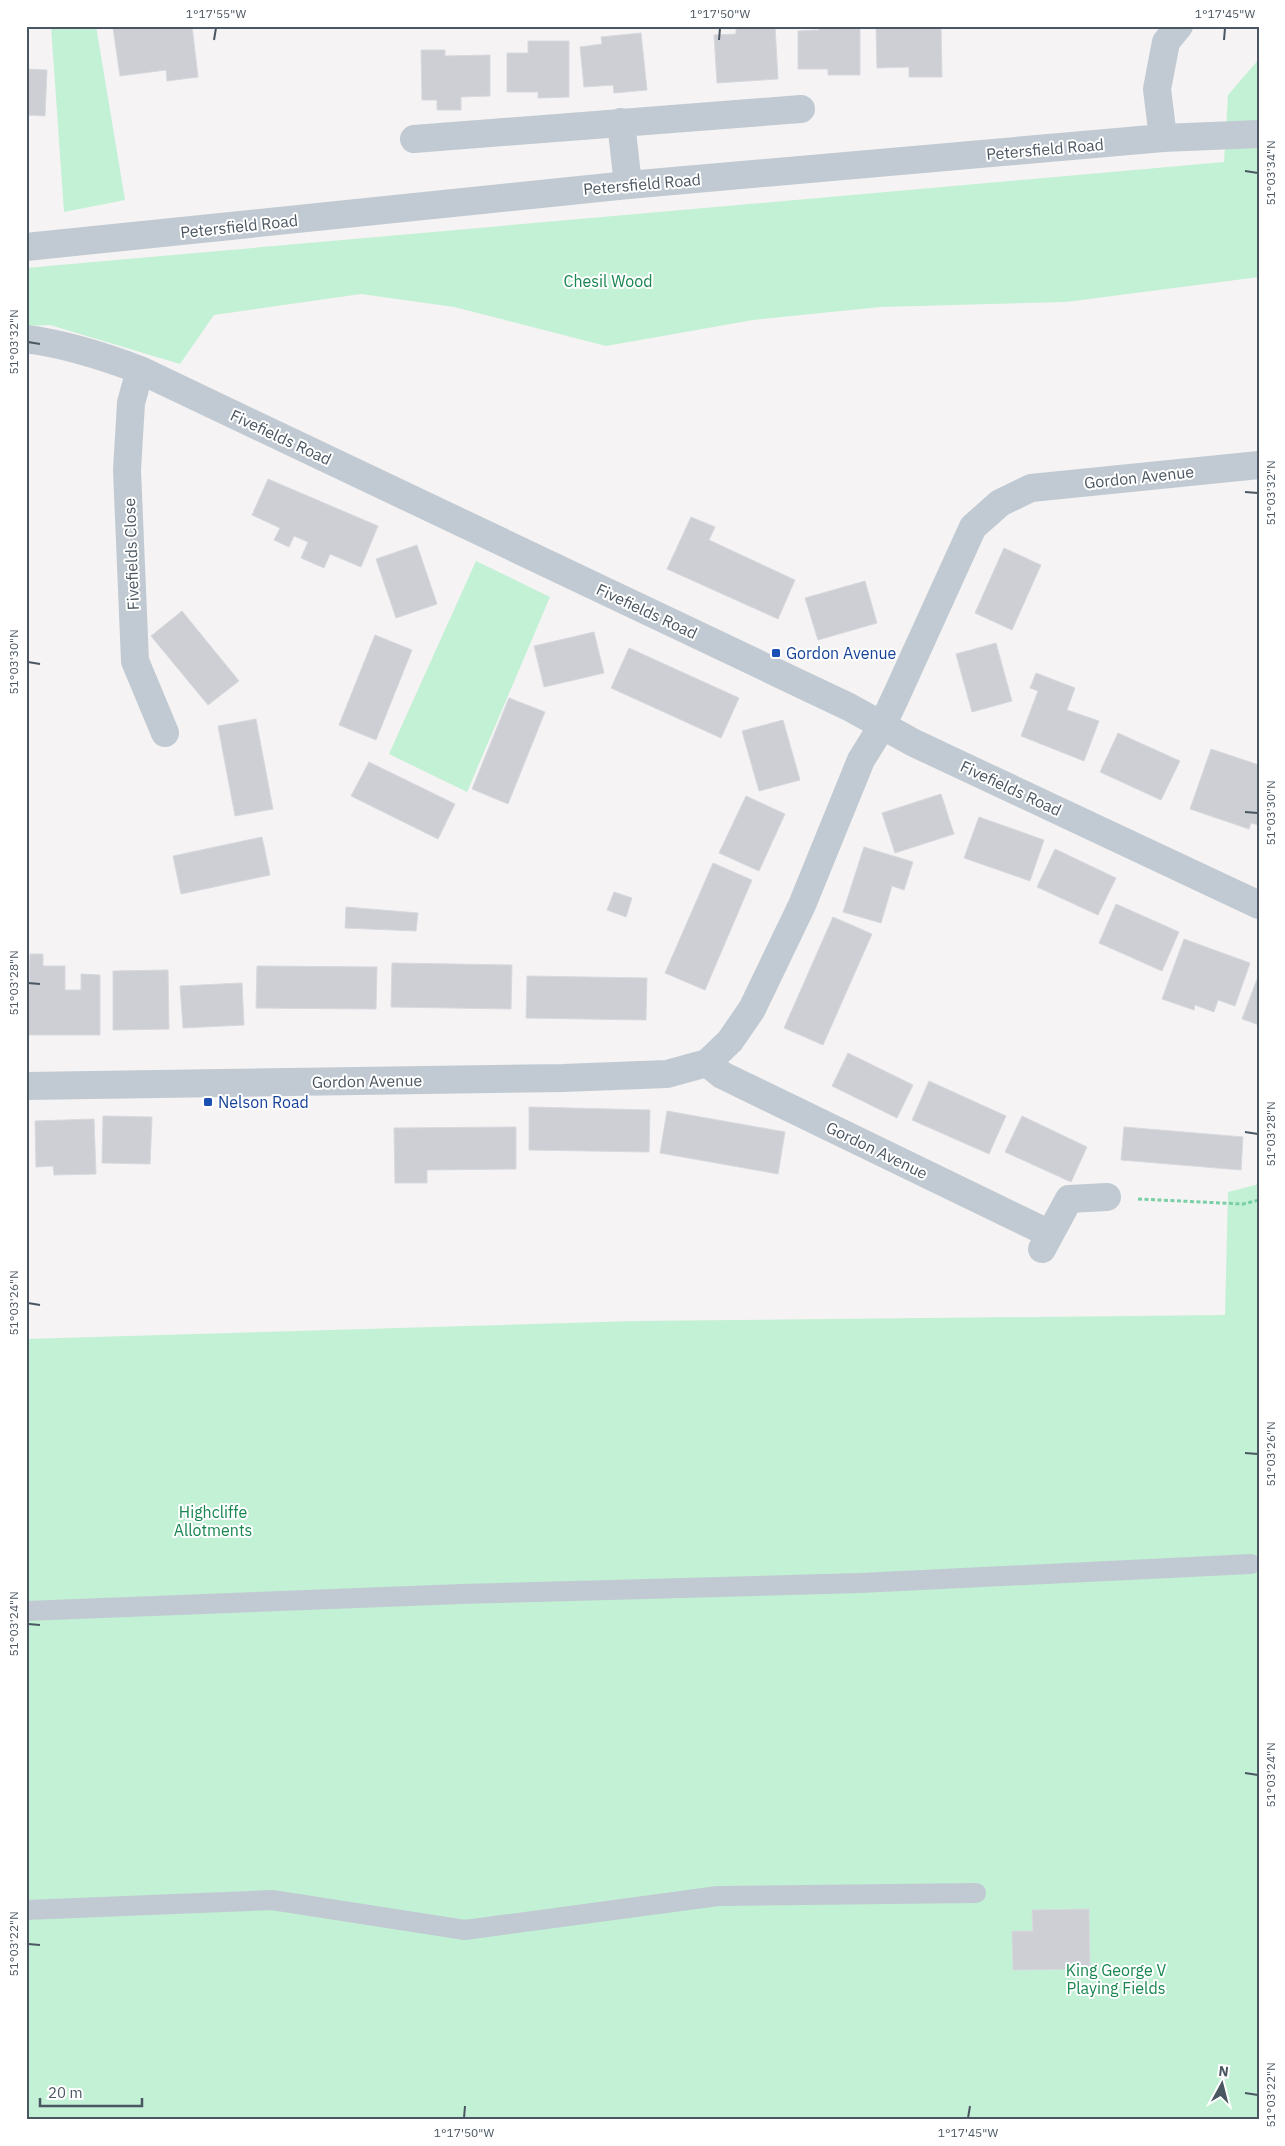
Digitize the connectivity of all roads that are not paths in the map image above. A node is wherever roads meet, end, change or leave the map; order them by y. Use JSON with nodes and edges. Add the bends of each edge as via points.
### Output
{"nodes":[{"id":1,"x":1179,"y":26,"type":"edge"},
{"id":2,"x":801,"y":109,"type":"dead end"},
{"id":3,"x":621,"y":122,"type":"junction"},
{"id":4,"x":1259,"y":134,"type":"edge"},
{"id":5,"x":1163,"y":138,"type":"junction"},
{"id":6,"x":414,"y":139,"type":"dead end"},
{"id":7,"x":628,"y":185,"type":"junction"},
{"id":8,"x":26,"y":247,"type":"edge"},
{"id":9,"x":26,"y":339,"type":"edge"},
{"id":10,"x":140,"y":370,"type":"junction"},
{"id":11,"x":1259,"y":465,"type":"edge"},
{"id":12,"x":882,"y":726,"type":"junction"},
{"id":13,"x":165,"y":733,"type":"dead end"},
{"id":14,"x":1259,"y":905,"type":"edge"},
{"id":15,"x":707,"y":1063,"type":"junction"},
{"id":16,"x":26,"y":1086,"type":"edge"},
{"id":17,"x":1108,"y":1197,"type":"road end"},
{"id":18,"x":1251,"y":1564,"type":"dead end"},
{"id":19,"x":26,"y":1611,"type":"edge"},
{"id":20,"x":976,"y":1893,"type":"dead end"},
{"id":21,"x":26,"y":1910,"type":"edge"}],
"edges":[{"from":1,"to":5,"type":"street","via":[[1166,42],[1157,89]]},
{"from":2,"to":3,"type":"street"},
{"from":3,"to":6,"type":"street"},
{"from":3,"to":7,"type":"street"},
{"from":4,"to":5,"type":"street","name":"Petersfield Road"},
{"from":5,"to":7,"type":"street","name":"Petersfield Road"},
{"from":7,"to":8,"type":"street","name":"Petersfield Road"},
{"from":9,"to":10,"type":"street","name":"Fivefields Road","via":[[52,342]]},
{"from":10,"to":12,"type":"street","name":"Fivefields Road","via":[[840,703]]},
{"from":10,"to":13,"type":"street","name":"Fivefields Close","via":[[132,403],[127,470],[135,661]]},
{"from":11,"to":12,"type":"street","name":"Gordon Avenue","via":[[1031,488],[1000,504],[973,527]]},
{"from":12,"to":14,"type":"street","name":"Fivefields Road"},
{"from":12,"to":15,"type":"street","name":"Gordon Avenue","via":[[861,760],[802,905],[752,1009],[730,1041]]},
{"from":15,"to":16,"type":"street","name":"Gordon Avenue","via":[[667,1074],[563,1078]]},
{"from":15,"to":17,"type":"street","name":"Gordon Avenue","via":[[722,1075],[1046,1242],[1070,1199]]},
{"from":18,"to":19,"type":"lane","via":[[860,1582]]},
{"from":20,"to":21,"type":"lane","via":[[718,1896],[465,1930],[272,1900]]}]}
